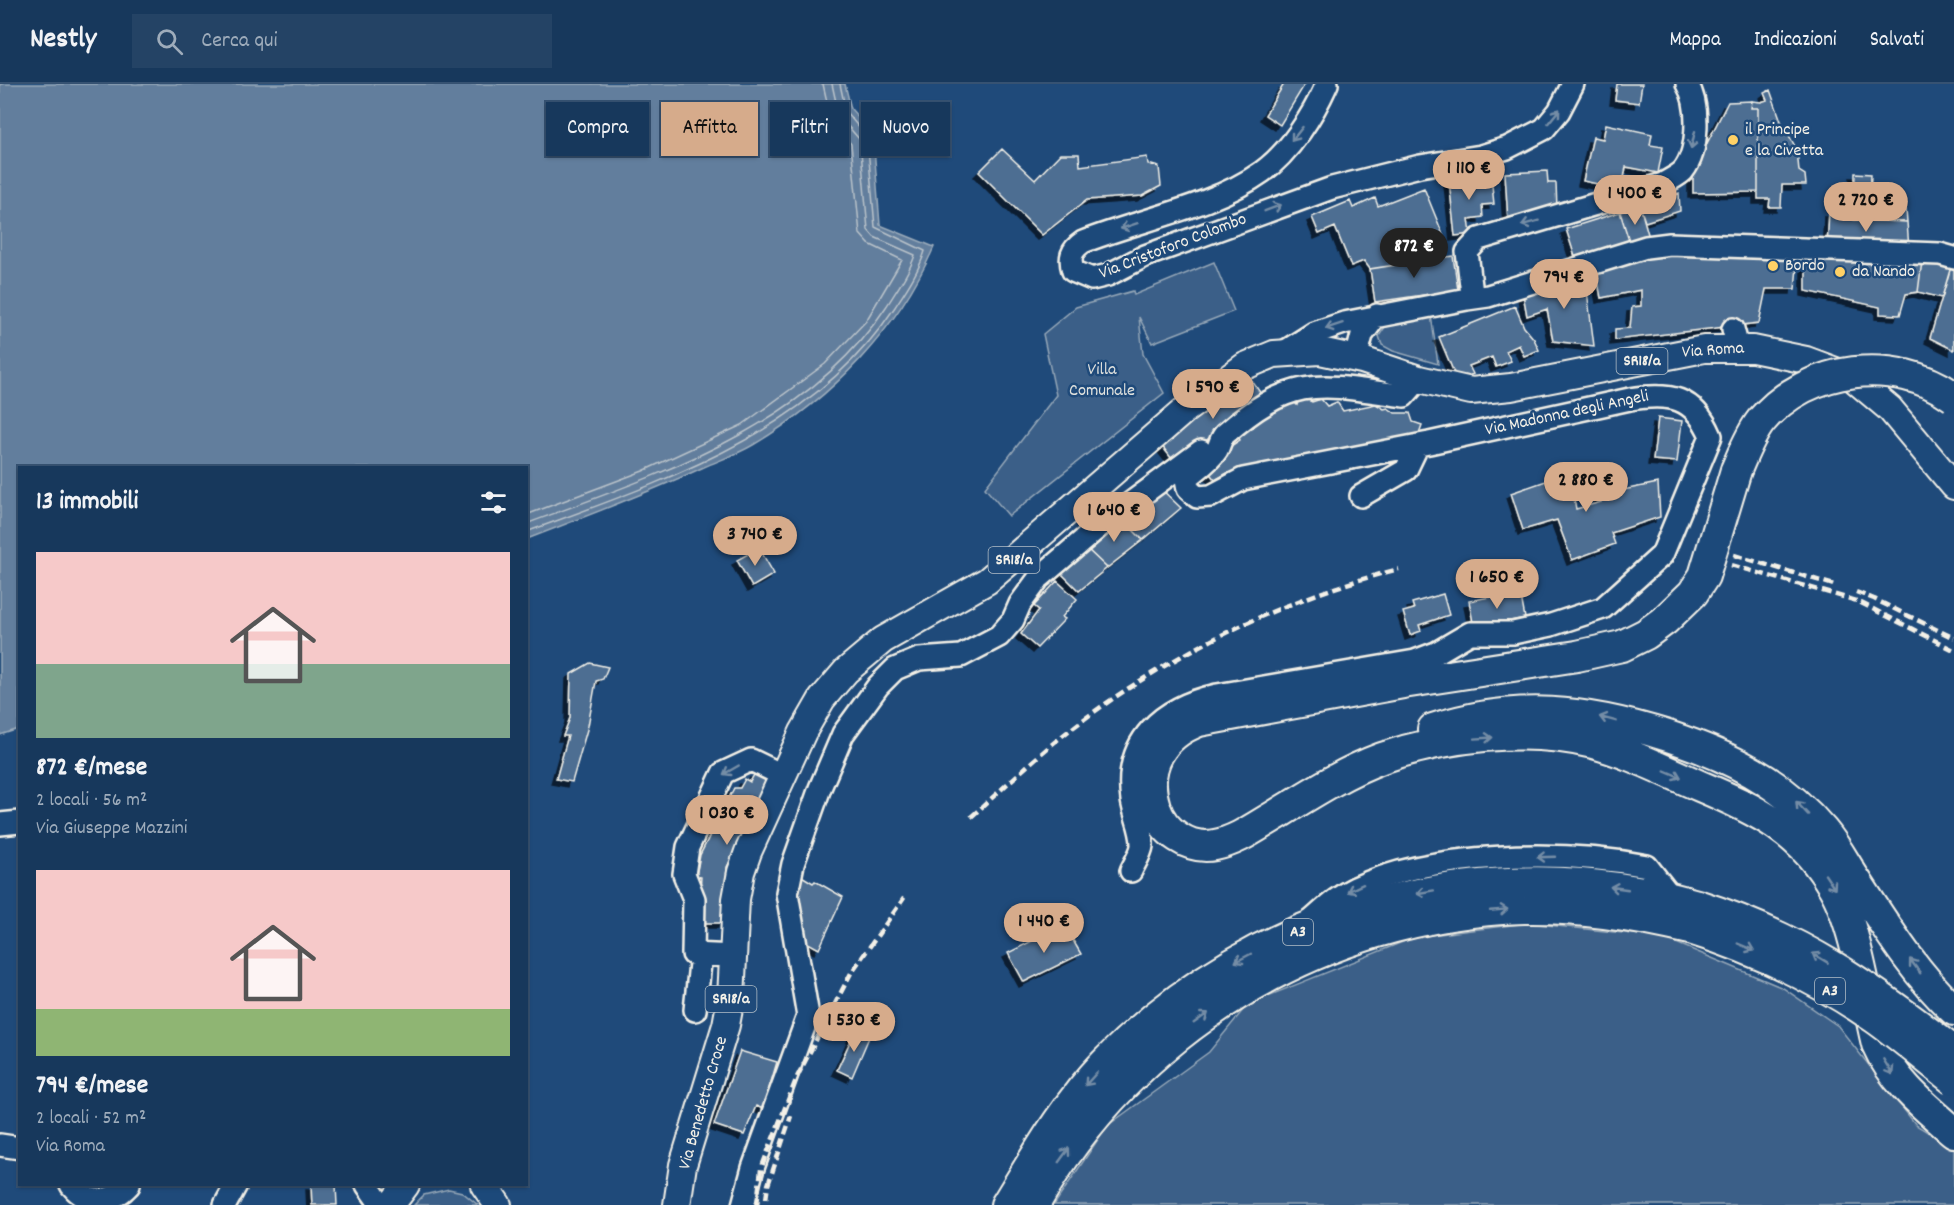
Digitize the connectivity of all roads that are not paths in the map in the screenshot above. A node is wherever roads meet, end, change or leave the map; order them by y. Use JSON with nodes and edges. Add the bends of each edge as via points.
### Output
{"nodes":[{"id":1,"x":1327,"y":84,"type":"edge"},
{"id":2,"x":1574,"y":84,"type":"edge"},
{"id":3,"x":1687,"y":84,"type":"edge"},
{"id":4,"x":1954,"y":258,"type":"edge"},
{"id":5,"x":1467,"y":299,"type":"junction"},
{"id":6,"x":1377,"y":315,"type":"junction"},
{"id":7,"x":1284,"y":352,"type":"junction"},
{"id":8,"x":1356,"y":359,"type":"junction"},
{"id":9,"x":1419,"y":379,"type":"junction"},
{"id":10,"x":1954,"y":397,"type":"edge"},
{"id":11,"x":1222,"y":436,"type":"junction"},
{"id":12,"x":1418,"y":445,"type":"junction"},
{"id":13,"x":1954,"y":486,"type":"edge"},
{"id":14,"x":1361,"y":496,"type":"dead end"},
{"id":15,"x":1329,"y":783,"type":"junction"},
{"id":16,"x":780,"y":784,"type":"junction"},
{"id":17,"x":18,"y":822,"type":"edge"},
{"id":18,"x":0,"y":824,"type":"edge"},
{"id":19,"x":1131,"y":871,"type":"dead end"},
{"id":20,"x":1686,"y":911,"type":"junction"},
{"id":21,"x":701,"y":954,"type":"junction"},
{"id":22,"x":734,"y":956,"type":"junction"},
{"id":23,"x":695,"y":1010,"type":"dead end"},
{"id":24,"x":1954,"y":1010,"type":"edge"},
{"id":25,"x":1954,"y":1052,"type":"edge"},
{"id":26,"x":1954,"y":1080,"type":"edge"},
{"id":27,"x":1954,"y":1132,"type":"edge"},
{"id":28,"x":0,"y":1145,"type":"edge"},
{"id":29,"x":18,"y":1148,"type":"edge"},
{"id":30,"x":128,"y":1186,"type":"edge"},
{"id":31,"x":129,"y":1186,"type":"edge"},
{"id":32,"x":235,"y":1186,"type":"edge"},
{"id":33,"x":369,"y":1186,"type":"edge"},
{"id":34,"x":405,"y":1186,"type":"edge"},
{"id":35,"x":485,"y":1186,"type":"edge"},
{"id":36,"x":80,"y":1196,"type":"edge"},
{"id":37,"x":128,"y":1205,"type":"edge"},
{"id":38,"x":225,"y":1205,"type":"edge"},
{"id":39,"x":381,"y":1205,"type":"edge"},
{"id":40,"x":391,"y":1205,"type":"edge"},
{"id":41,"x":498,"y":1205,"type":"edge"},
{"id":42,"x":677,"y":1205,"type":"edge"},
{"id":43,"x":743,"y":1205,"type":"edge"},
{"id":44,"x":1006,"y":1205,"type":"edge"},
{"id":45,"x":1034,"y":1205,"type":"edge"}],
"edges":[{"from":1,"to":2,"type":"street","name":"Via Cristoforo Colombo","one_way":true,"via":[[1302,127],[1263,172],[1227,191],[1083,242],[1071,256],[1073,271],[1092,279],[1108,275],[1145,256],[1332,188],[1507,148],[1544,129]]},
{"from":3,"to":5,"type":"street","one_way":true,"via":[[1697,120],[1682,171],[1652,190],[1479,239],[1467,252],[1472,294]]},
{"from":4,"to":5,"type":"street","via":[[1940,254],[1670,244],[1646,247]]},
{"from":5,"to":6,"type":"street"},
{"from":6,"to":7,"type":"street","one_way":true,"via":[[1323,330]]},
{"from":6,"to":8,"type":"street","via":[[1362,335]]},
{"from":7,"to":8,"type":"main road","name":"Via Roma","number":"SR18/a","via":[[1320,351]]},
{"from":7,"to":16,"type":"main road","number":"SR18/a","via":[[1256,360],[1226,378],[987,581],[883,640],[861,657],[822,699]]},
{"from":8,"to":9,"type":"main road","name":"Via Roma","number":"SR18/a"},
{"from":9,"to":11,"type":"street","name":"Via Madonna degli Angeli","via":[[1404,396],[1310,386],[1285,392]]},
{"from":9,"to":13,"type":"main road","name":"Via Roma","number":"SR18/a","via":[[1471,391],[1511,387],[1704,349],[1736,338],[1852,377],[1890,409]]},
{"from":10,"to":15,"type":"highway","bridge":true,"via":[[1910,374],[1851,372],[1819,379],[1796,391],[1760,422],[1736,470],[1704,576],[1686,600],[1646,634],[1622,645],[1577,656],[1214,716],[1180,727],[1167,740],[1150,774],[1150,794],[1166,829],[1178,838],[1204,846],[1228,842],[1246,833]]},
{"from":11,"to":12,"type":"street","name":"Via Madonna degli Angeli","via":[[1216,451],[1186,479],[1188,489],[1197,497],[1211,496],[1243,479]]},
{"from":11,"to":43,"type":"street","name":"Via Madonna degli Angeli","via":[[1168,473],[1061,558],[1039,578],[999,636],[961,656],[919,659],[895,669],[843,734],[793,864],[787,893],[808,1016]]},
{"from":12,"to":14,"type":"street","via":[[1406,470]]},
{"from":12,"to":19,"type":"street","name":"Via Madonna degli Angeli","via":[[1658,395],[1695,408],[1711,436],[1662,555],[1603,608],[1513,633],[1470,633],[1415,661],[1195,700],[1155,723],[1143,739],[1131,769],[1132,801],[1142,846]]},
{"from":24,"to":15,"type":"highway","one_way":true,"via":[[1921,974],[1816,824],[1792,797],[1713,750],[1593,715],[1516,711],[1474,717],[1382,746],[1362,754]]},
{"from":15,"to":27,"type":"highway","one_way":true,"via":[[1371,762],[1405,751],[1468,739],[1548,736],[1627,754],[1755,810],[1797,840],[1833,886],[1846,918],[1884,1062]]},
{"from":16,"to":21,"type":"street","one_way":true,"via":[[751,760],[723,773],[688,848],[684,874],[694,899],[693,954]]},
{"from":16,"to":22,"type":"main road","name":"Via Benedetto Croce","number":"SR18/a","via":[[741,872]]},
{"from":17,"to":18,"type":"street"},
{"from":25,"to":20,"type":"highway","number":"A3","one_way":true,"bridge":true,"via":[[1880,995],[1800,946],[1749,922]]},
{"from":20,"to":26,"type":"highway","number":"A3","one_way":true,"bridge":true,"via":[[1733,942],[1775,960],[1876,1019]]},
{"from":20,"to":44,"type":"highway","number":"A3","one_way":true,"via":[[1589,884],[1510,882],[1389,899],[1298,932],[1254,952],[1198,986],[1164,1010],[1106,1063],[1054,1126]]},
{"from":45,"to":20,"type":"highway","number":"A3","one_way":true,"via":[[1075,1141],[1151,1058],[1243,989],[1321,951],[1403,924],[1442,916],[1524,908]]},
{"from":21,"to":22,"type":"street"},
{"from":21,"to":23,"type":"street"},
{"from":22,"to":42,"type":"main road","name":"Via Benedetto Croce","number":"SR18/a","via":[[726,1025],[683,1165]]},
{"from":28,"to":29,"type":"street"},
{"from":30,"to":36,"type":"street","via":[[103,1201]]},
{"from":31,"to":37,"type":"street"},
{"from":32,"to":38,"type":"street"},
{"from":33,"to":39,"type":"street"},
{"from":34,"to":40,"type":"main road"},
{"from":35,"to":41,"type":"main road"}]}
